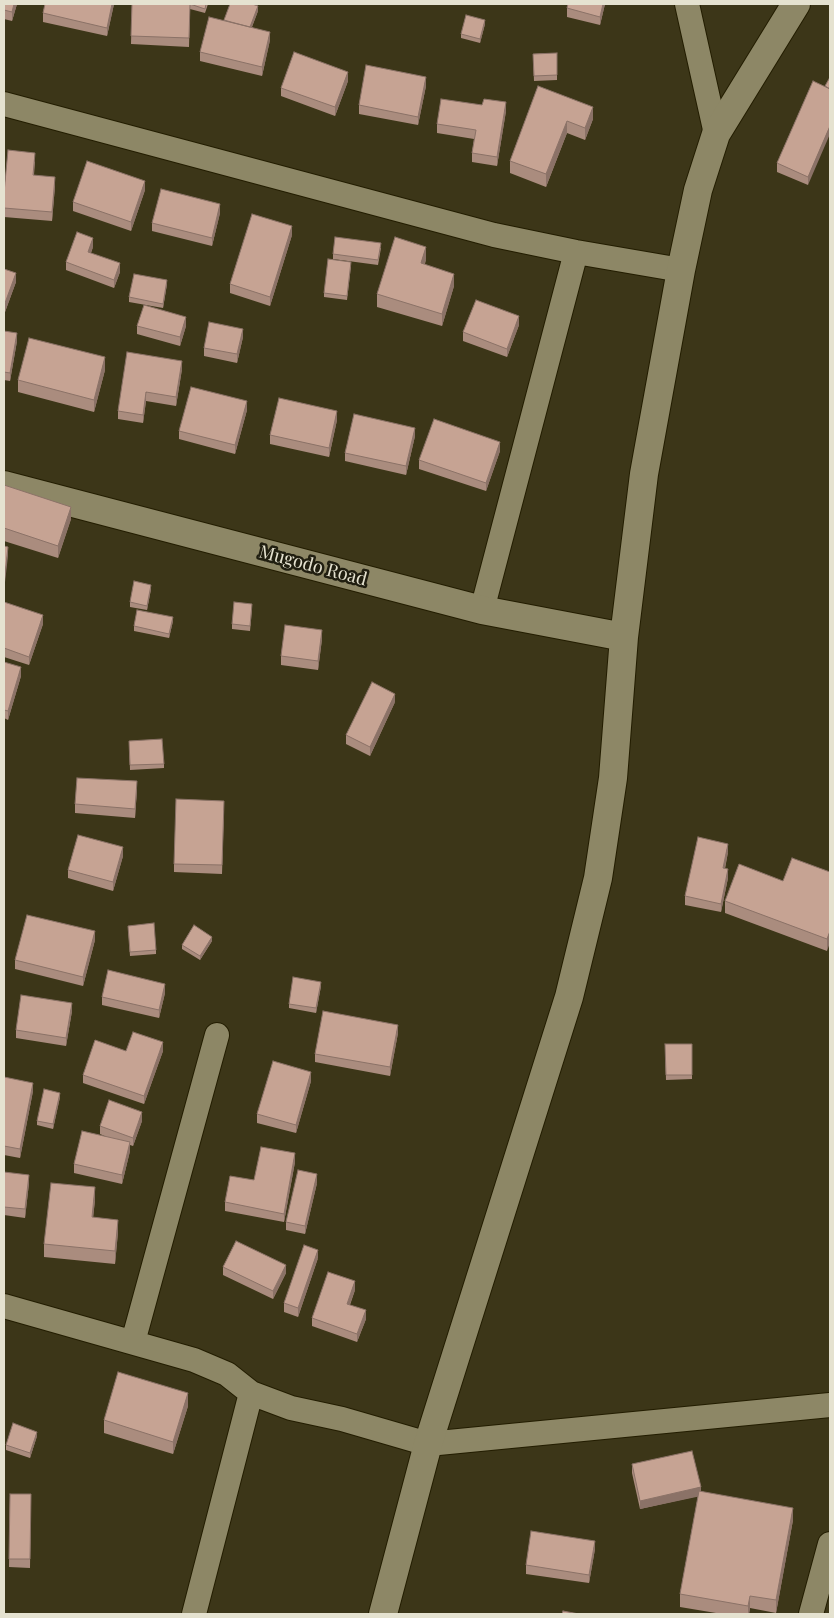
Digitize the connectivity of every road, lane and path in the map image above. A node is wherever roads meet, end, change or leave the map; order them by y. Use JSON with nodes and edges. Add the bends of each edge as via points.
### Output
{"nodes":[{"id":1,"x":687,"y":4,"type":"edge"},
{"id":2,"x":796,"y":4,"type":"edge"},
{"id":3,"x":4,"y":104,"type":"edge"},
{"id":4,"x":716,"y":134,"type":"junction"},
{"id":5,"x":576,"y":252,"type":"junction"},
{"id":6,"x":681,"y":270,"type":"junction"},
{"id":7,"x":4,"y":485,"type":"edge"},
{"id":8,"x":482,"y":610,"type":"junction"},
{"id":9,"x":624,"y":637,"type":"junction"},
{"id":10,"x":217,"y":1035,"type":"dead end"},
{"id":11,"x":4,"y":1306,"type":"edge"},
{"id":12,"x":133,"y":1342,"type":"junction"},
{"id":13,"x":251,"y":1393,"type":"junction"},
{"id":14,"x":830,"y":1405,"type":"edge"},
{"id":15,"x":428,"y":1444,"type":"junction"},
{"id":16,"x":830,"y":1544,"type":"edge"},
{"id":17,"x":194,"y":1614,"type":"edge"},
{"id":18,"x":383,"y":1614,"type":"edge"},
{"id":19,"x":811,"y":1614,"type":"edge"}],
"edges":[{"from":1,"to":4,"type":"street"},
{"from":2,"to":4,"type":"street"},
{"from":3,"to":5,"type":"street","via":[[494,235]]},
{"from":4,"to":6,"type":"street","via":[[698,190]]},
{"from":5,"to":6,"type":"street"},
{"from":5,"to":8,"type":"street"},
{"from":6,"to":9,"type":"street","via":[[644,474]]},
{"from":7,"to":8,"type":"street","name":"Mugodo Road"},
{"from":8,"to":9,"type":"street","name":"Mugodo Road"},
{"from":9,"to":15,"type":"street","via":[[613,778],[598,878],[569,997]]},
{"from":10,"to":12,"type":"street"},
{"from":11,"to":12,"type":"street"},
{"from":12,"to":13,"type":"street","via":[[194,1360],[227,1374]]},
{"from":13,"to":15,"type":"street","via":[[291,1408]]},
{"from":13,"to":17,"type":"street"},
{"from":14,"to":15,"type":"street"},
{"from":15,"to":18,"type":"street"},
{"from":16,"to":19,"type":"street"}]}
